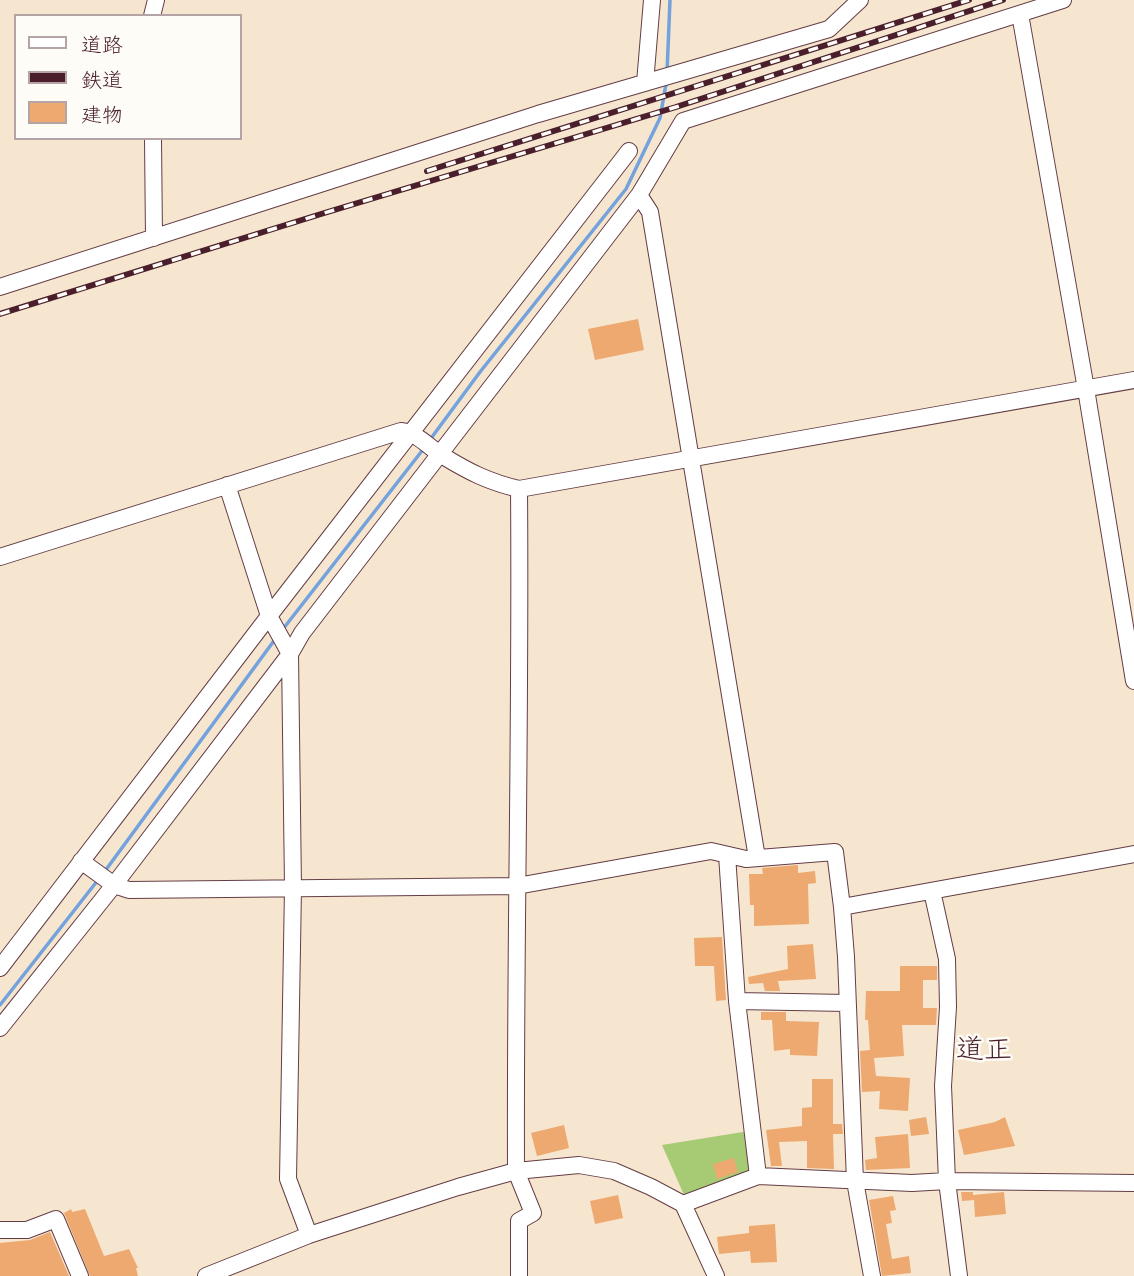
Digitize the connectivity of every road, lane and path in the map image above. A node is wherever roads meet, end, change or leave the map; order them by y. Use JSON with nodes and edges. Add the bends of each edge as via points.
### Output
{"nodes":[{"id":1,"x":652,"y":0,"type":"edge"},
{"id":2,"x":860,"y":0,"type":"edge"},
{"id":3,"x":1063,"y":0,"type":"edge"},
{"id":4,"x":1020,"y":14,"type":"junction"},
{"id":5,"x":645,"y":83,"type":"junction"},
{"id":6,"x":153,"y":140,"type":"edge"},
{"id":7,"x":629,"y":151,"type":"dead end"},
{"id":8,"x":639,"y":195,"type":"junction"},
{"id":9,"x":154,"y":238,"type":"junction"},
{"id":10,"x":0,"y":287,"type":"edge"},
{"id":11,"x":1134,"y":380,"type":"edge"},
{"id":12,"x":1086,"y":389,"type":"junction"},
{"id":13,"x":412,"y":432,"type":"junction"},
{"id":14,"x":441,"y":455,"type":"junction"},
{"id":15,"x":691,"y":458,"type":"junction"},
{"id":16,"x":227,"y":485,"type":"junction"},
{"id":17,"x":519,"y":489,"type":"junction"},
{"id":18,"x":0,"y":557,"type":"edge"},
{"id":19,"x":269,"y":616,"type":"junction"},
{"id":20,"x":290,"y":654,"type":"junction"},
{"id":21,"x":1134,"y":681,"type":"edge"},
{"id":22,"x":1134,"y":854,"type":"edge"},
{"id":23,"x":727,"y":855,"type":"junction"},
{"id":24,"x":757,"y":858,"type":"junction"},
{"id":25,"x":81,"y":861,"type":"junction"},
{"id":26,"x":114,"y":885,"type":"junction"},
{"id":27,"x":517,"y":886,"type":"junction"},
{"id":28,"x":293,"y":888,"type":"junction"},
{"id":29,"x":932,"y":891,"type":"junction"},
{"id":30,"x":842,"y":907,"type":"junction"},
{"id":31,"x":0,"y":968,"type":"edge"},
{"id":32,"x":737,"y":1001,"type":"junction"},
{"id":33,"x":847,"y":1003,"type":"junction"},
{"id":34,"x":0,"y":1028,"type":"edge"},
{"id":35,"x":516,"y":1171,"type":"junction"},
{"id":36,"x":758,"y":1176,"type":"junction"},
{"id":37,"x":856,"y":1181,"type":"junction"},
{"id":38,"x":947,"y":1181,"type":"junction"},
{"id":39,"x":1134,"y":1183,"type":"edge"},
{"id":40,"x":682,"y":1204,"type":"junction"},
{"id":41,"x":0,"y":1230,"type":"edge"},
{"id":42,"x":309,"y":1235,"type":"junction"},
{"id":43,"x":80,"y":1276,"type":"edge"},
{"id":44,"x":206,"y":1276,"type":"edge"},
{"id":45,"x":519,"y":1276,"type":"edge"},
{"id":46,"x":716,"y":1276,"type":"edge"},
{"id":47,"x":872,"y":1276,"type":"edge"},
{"id":48,"x":959,"y":1276,"type":"edge"}],
"edges":[{"from":1,"to":5,"type":"street"},
{"from":2,"to":5,"type":"street","via":[[829,29]]},
{"from":3,"to":4,"type":"street"},
{"from":4,"to":8,"type":"street","via":[[683,121]]},
{"from":4,"to":12,"type":"street"},
{"from":5,"to":9,"type":"street"},
{"from":6,"to":9,"type":"street"},
{"from":7,"to":13,"type":"street"},
{"from":8,"to":14,"type":"street"},
{"from":8,"to":15,"type":"street","via":[[650,212]]},
{"from":9,"to":10,"type":"street"},
{"from":11,"to":12,"type":"street"},
{"from":12,"to":15,"type":"street"},
{"from":12,"to":21,"type":"street"},
{"from":13,"to":14,"type":"street"},
{"from":13,"to":16,"type":"street","via":[[401,431]]},
{"from":13,"to":19,"type":"street"},
{"from":14,"to":17,"type":"street","via":[[491,483]]},
{"from":14,"to":20,"type":"street"},
{"from":15,"to":17,"type":"street"},
{"from":15,"to":24,"type":"street"},
{"from":16,"to":18,"type":"street"},
{"from":16,"to":19,"type":"street"},
{"from":17,"to":27,"type":"street"},
{"from":19,"to":20,"type":"street"},
{"from":19,"to":25,"type":"street"},
{"from":20,"to":26,"type":"street"},
{"from":20,"to":28,"type":"street"},
{"from":22,"to":29,"type":"street"},
{"from":23,"to":24,"type":"street"},
{"from":23,"to":27,"type":"street","via":[[711,850]]},
{"from":23,"to":32,"type":"street"},
{"from":24,"to":30,"type":"street","via":[[835,852]]},
{"from":25,"to":26,"type":"street"},
{"from":25,"to":31,"type":"street"},
{"from":26,"to":28,"type":"street","via":[[129,890]]},
{"from":26,"to":34,"type":"street"},
{"from":27,"to":28,"type":"street"},
{"from":27,"to":35,"type":"street"},
{"from":28,"to":42,"type":"street","via":[[288,1179]]},
{"from":29,"to":30,"type":"street"},
{"from":29,"to":38,"type":"street","via":[[947,959],[943,1086]]},
{"from":30,"to":33,"type":"street"},
{"from":32,"to":33,"type":"street"},
{"from":32,"to":36,"type":"street"},
{"from":33,"to":37,"type":"street"},
{"from":35,"to":40,"type":"street","via":[[579,1165],[614,1171]]},
{"from":35,"to":42,"type":"street"},
{"from":35,"to":45,"type":"street","via":[[533,1213],[519,1221]]},
{"from":36,"to":37,"type":"street"},
{"from":36,"to":40,"type":"street"},
{"from":37,"to":38,"type":"street"},
{"from":37,"to":47,"type":"street"},
{"from":38,"to":39,"type":"street"},
{"from":38,"to":48,"type":"street"},
{"from":40,"to":46,"type":"street"},
{"from":41,"to":43,"type":"street","via":[[27,1230],[56,1219]]},
{"from":42,"to":44,"type":"street"}]}
